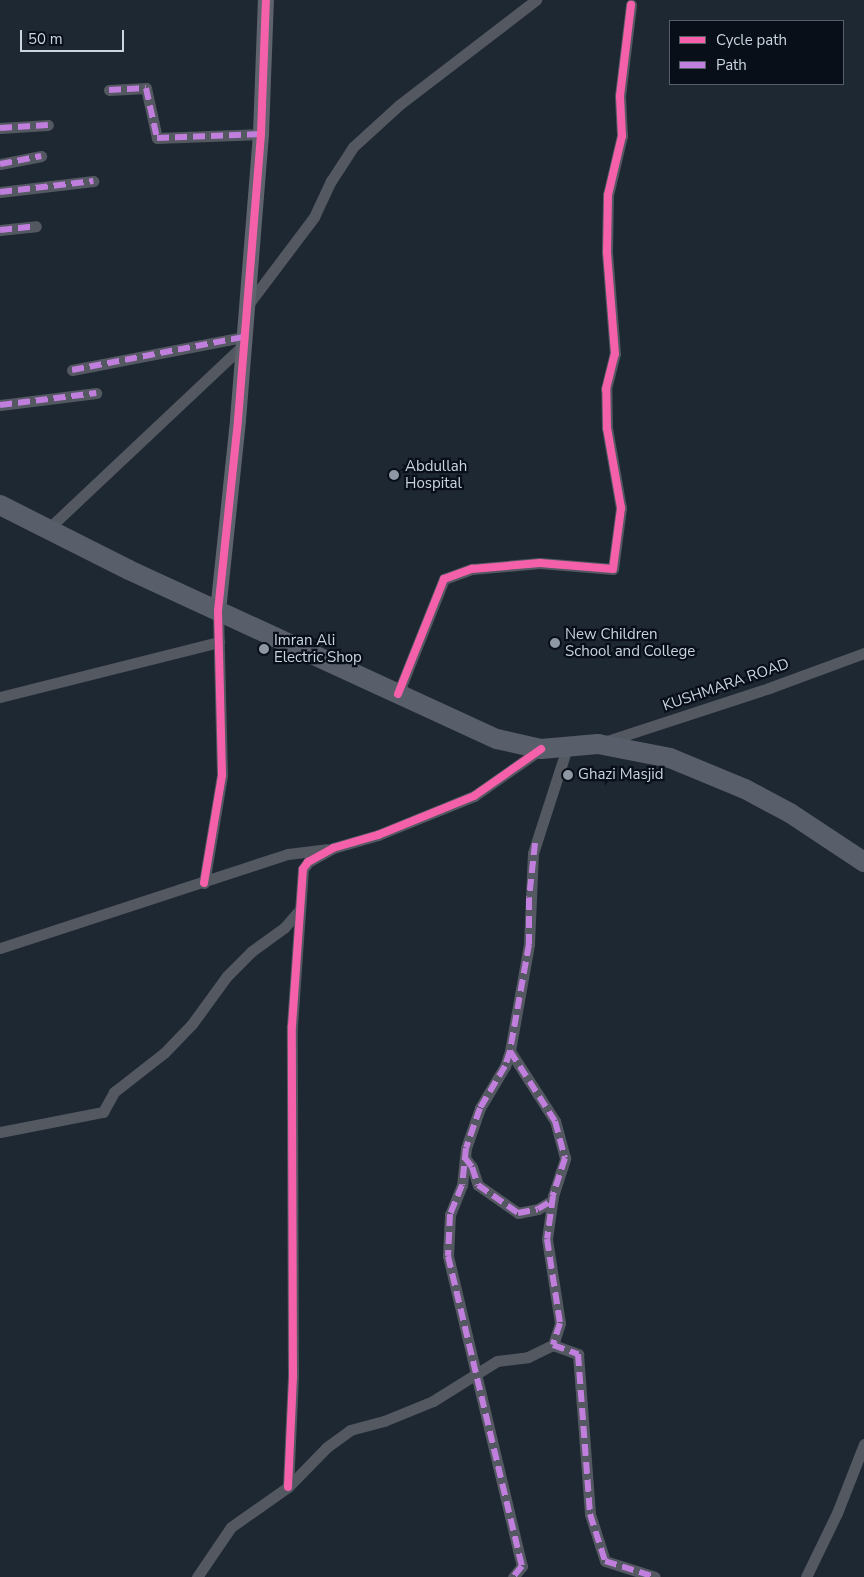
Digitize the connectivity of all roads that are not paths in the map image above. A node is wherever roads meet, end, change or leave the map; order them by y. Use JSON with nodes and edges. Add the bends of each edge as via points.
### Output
{"nodes":[{"id":1,"x":266,"y":0,"type":"edge"},
{"id":2,"x":536,"y":0,"type":"edge"},
{"id":3,"x":631,"y":5,"type":"dead end"},
{"id":4,"x":109,"y":90,"type":"dead end"},
{"id":5,"x":48,"y":126,"type":"dead end"},
{"id":6,"x":0,"y":128,"type":"edge"},
{"id":7,"x":261,"y":134,"type":"junction"},
{"id":8,"x":41,"y":156,"type":"dead end"},
{"id":9,"x":0,"y":164,"type":"edge"},
{"id":10,"x":93,"y":181,"type":"dead end"},
{"id":11,"x":0,"y":192,"type":"edge"},
{"id":12,"x":36,"y":226,"type":"dead end"},
{"id":13,"x":0,"y":230,"type":"edge"},
{"id":14,"x":246,"y":308,"type":"junction"},
{"id":15,"x":244,"y":341,"type":"junction"},
{"id":16,"x":72,"y":370,"type":"dead end"},
{"id":17,"x":96,"y":393,"type":"dead end"},
{"id":18,"x":0,"y":405,"type":"edge"},
{"id":19,"x":0,"y":504,"type":"edge"},
{"id":20,"x":48,"y":529,"type":"junction"},
{"id":21,"x":218,"y":611,"type":"junction"},
{"id":22,"x":219,"y":642,"type":"junction"},
{"id":23,"x":864,"y":653,"type":"edge"},
{"id":24,"x":398,"y":694,"type":"junction"},
{"id":25,"x":0,"y":697,"type":"edge"},
{"id":26,"x":598,"y":744,"type":"junction"},
{"id":27,"x":567,"y":748,"type":"junction"},
{"id":28,"x":541,"y":749,"type":"junction"},
{"id":29,"x":333,"y":848,"type":"junction"},
{"id":30,"x":864,"y":862,"type":"edge"},
{"id":31,"x":204,"y":883,"type":"junction"},
{"id":32,"x":299,"y":910,"type":"junction"},
{"id":33,"x":0,"y":948,"type":"edge"},
{"id":34,"x":510,"y":1051,"type":"junction"},
{"id":35,"x":0,"y":1132,"type":"edge"},
{"id":36,"x":465,"y":1158,"type":"junction"},
{"id":37,"x":553,"y":1200,"type":"junction"},
{"id":38,"x":553,"y":1344,"type":"junction"},
{"id":39,"x":475,"y":1375,"type":"junction"},
{"id":40,"x":864,"y":1444,"type":"edge"},
{"id":41,"x":288,"y":1487,"type":"junction"},
{"id":42,"x":197,"y":1577,"type":"edge"},
{"id":43,"x":513,"y":1577,"type":"edge"},
{"id":44,"x":656,"y":1577,"type":"edge"},
{"id":45,"x":806,"y":1577,"type":"edge"}],
"edges":[{"from":1,"to":7,"type":"street"},
{"from":2,"to":14,"type":"street","via":[[399,105],[353,147],[331,181],[314,217]]},
{"from":3,"to":24,"type":"street","via":[[620,96],[622,136],[608,195],[607,252],[615,354],[606,389],[606,428],[621,508],[613,569],[540,563],[472,568],[444,579]]},
{"from":4,"to":7,"type":"street","via":[[146,88],[157,138]]},
{"from":5,"to":6,"type":"street"},
{"from":7,"to":14,"type":"street"},
{"from":8,"to":9,"type":"street"},
{"from":10,"to":11,"type":"street"},
{"from":12,"to":13,"type":"street"},
{"from":14,"to":15,"type":"street"},
{"from":15,"to":16,"type":"street"},
{"from":15,"to":20,"type":"street"},
{"from":15,"to":21,"type":"street"},
{"from":17,"to":18,"type":"street"},
{"from":19,"to":20,"type":"highway"},
{"from":20,"to":21,"type":"highway"},
{"from":21,"to":22,"type":"street"},
{"from":21,"to":24,"type":"highway"},
{"from":22,"to":25,"type":"street"},
{"from":22,"to":31,"type":"street","via":[[222,775]]},
{"from":23,"to":26,"type":"street","name":"KUSHMARA ROAD"},
{"from":24,"to":28,"type":"highway","via":[[497,739]]},
{"from":26,"to":27,"type":"highway"},
{"from":26,"to":30,"type":"highway","via":[[670,758],[745,789],[790,813]]},
{"from":27,"to":28,"type":"highway"},
{"from":27,"to":34,"type":"street","via":[[535,843],[529,898],[529,944]]},
{"from":28,"to":29,"type":"street","via":[[474,796],[378,835]]},
{"from":29,"to":31,"type":"street","via":[[288,854]]},
{"from":29,"to":32,"type":"street","via":[[308,862],[303,869]]},
{"from":31,"to":33,"type":"street"},
{"from":32,"to":35,"type":"street","via":[[284,928],[252,951],[228,976],[192,1024],[164,1053],[114,1092],[103,1112]]},
{"from":32,"to":41,"type":"street","via":[[292,1026],[293,1377]]},
{"from":34,"to":36,"type":"street","via":[[505,1066],[480,1108]]},
{"from":34,"to":37,"type":"street","via":[[554,1121],[565,1158]]},
{"from":36,"to":37,"type":"street","via":[[478,1185],[518,1213],[538,1209]]},
{"from":36,"to":39,"type":"street","via":[[462,1185],[450,1214],[448,1256]]},
{"from":37,"to":38,"type":"street","via":[[546,1239],[560,1322]]},
{"from":38,"to":39,"type":"street","via":[[528,1357],[497,1361]]},
{"from":38,"to":44,"type":"street","via":[[578,1354],[590,1514],[604,1561]]},
{"from":39,"to":41,"type":"street","via":[[433,1400],[384,1421],[350,1430],[327,1447]]},
{"from":39,"to":43,"type":"street","via":[[522,1566]]},
{"from":40,"to":45,"type":"street","via":[[837,1513]]},
{"from":41,"to":42,"type":"street","via":[[231,1527]]}]}
